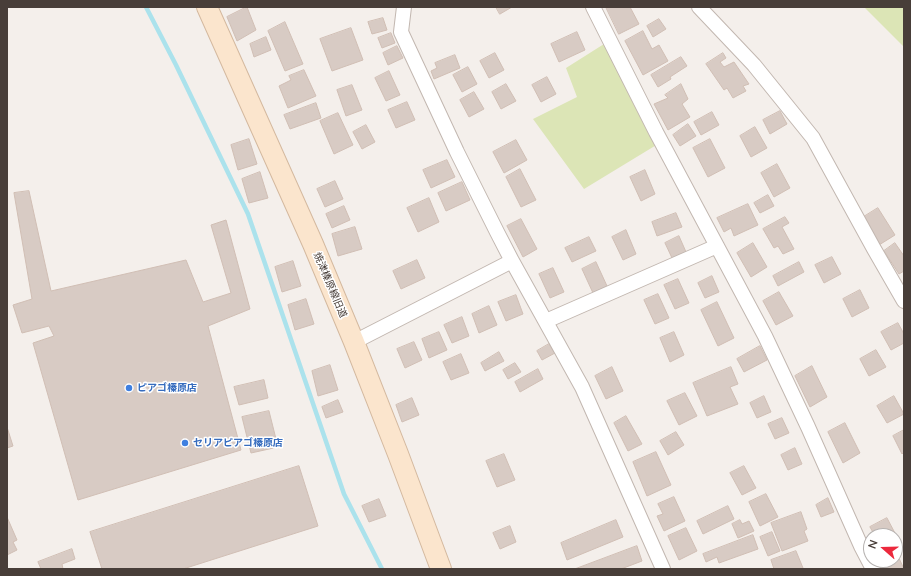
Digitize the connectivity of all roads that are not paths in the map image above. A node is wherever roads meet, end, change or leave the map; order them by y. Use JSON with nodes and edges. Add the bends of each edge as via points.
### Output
{"nodes":[{"id":1,"x":207,"y":7,"type":"edge"},
{"id":2,"x":404,"y":7,"type":"edge"},
{"id":3,"x":593,"y":7,"type":"edge"},
{"id":4,"x":699,"y":7,"type":"edge"},
{"id":5,"x":717,"y":246,"type":"junction"},
{"id":6,"x":512,"y":262,"type":"junction"},
{"id":7,"x":904,"y":301,"type":"edge"},
{"id":8,"x":546,"y":321,"type":"junction"},
{"id":9,"x":354,"y":342,"type":"junction"},
{"id":10,"x":442,"y":569,"type":"edge"},
{"id":11,"x":663,"y":569,"type":"edge"},
{"id":12,"x":873,"y":569,"type":"edge"}],
"edges":[{"from":1,"to":9,"type":"street","name":"焼津榛原線旧道"},
{"from":2,"to":6,"type":"street","via":[[401,32]]},
{"from":3,"to":5,"type":"street"},
{"from":4,"to":7,"type":"street","via":[[754,65],[813,138]]},
{"from":5,"to":8,"type":"street"},
{"from":5,"to":12,"type":"street","via":[[765,336]]},
{"from":6,"to":8,"type":"street"},
{"from":6,"to":9,"type":"street"},
{"from":8,"to":11,"type":"street","via":[[582,387]]},
{"from":9,"to":10,"type":"street","name":"焼津榛原線旧道"}]}
